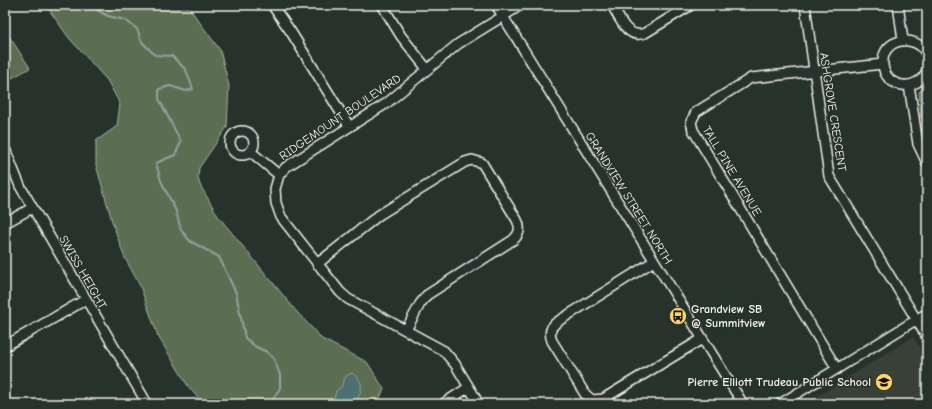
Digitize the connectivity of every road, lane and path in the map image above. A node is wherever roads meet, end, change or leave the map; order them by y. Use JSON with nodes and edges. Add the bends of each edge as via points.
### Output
{"nodes":[{"id":1,"x":272,"y":5,"type":"edge"},
{"id":2,"x":382,"y":5,"type":"edge"},
{"id":3,"x":496,"y":5,"type":"edge"},
{"id":4,"x":521,"y":5,"type":"edge"},
{"id":5,"x":612,"y":5,"type":"edge"},
{"id":6,"x":691,"y":5,"type":"edge"},
{"id":7,"x":805,"y":5,"type":"edge"},
{"id":8,"x":898,"y":5,"type":"edge"},
{"id":9,"x":503,"y":16,"type":"junction"},
{"id":10,"x":903,"y":40,"type":"junction"},
{"id":11,"x":927,"y":55,"type":"edge"},
{"id":12,"x":883,"y":64,"type":"junction"},
{"id":13,"x":428,"y":69,"type":"junction"},
{"id":14,"x":927,"y":70,"type":"edge"},
{"id":15,"x":814,"y":72,"type":"junction"},
{"id":16,"x":909,"y":85,"type":"junction"},
{"id":17,"x":349,"y":126,"type":"junction"},
{"id":18,"x":5,"y":149,"type":"edge"},
{"id":19,"x":251,"y":152,"type":"dead end"},
{"id":20,"x":927,"y":164,"type":"edge"},
{"id":21,"x":279,"y":175,"type":"junction"},
{"id":22,"x":32,"y":208,"type":"junction"},
{"id":23,"x":5,"y":223,"type":"edge"},
{"id":24,"x":654,"y":261,"type":"junction"},
{"id":25,"x":317,"y":264,"type":"junction"},
{"id":26,"x":85,"y":300,"type":"junction"},
{"id":27,"x":927,"y":313,"type":"edge"},
{"id":28,"x":916,"y":319,"type":"junction"},
{"id":29,"x":406,"y":330,"type":"junction"},
{"id":30,"x":927,"y":337,"type":"edge"},
{"id":31,"x":702,"y":338,"type":"junction"},
{"id":32,"x":5,"y":346,"type":"edge"},
{"id":33,"x":837,"y":369,"type":"junction"},
{"id":34,"x":469,"y":387,"type":"junction"},
{"id":35,"x":146,"y":404,"type":"edge"},
{"id":36,"x":443,"y":404,"type":"edge"},
{"id":37,"x":479,"y":404,"type":"edge"},
{"id":38,"x":743,"y":404,"type":"edge"},
{"id":39,"x":780,"y":404,"type":"edge"}],
"edges":[{"from":1,"to":17,"type":"street"},
{"from":2,"to":13,"type":"street","via":[[401,36]]},
{"from":3,"to":9,"type":"street","name":"GRANDVIEW STREET NORTH"},
{"from":4,"to":9,"type":"street","name":"RIDGEMOUNT BOULEVARD"},
{"from":5,"to":6,"type":"street","via":[[628,31],[638,35]]},
{"from":7,"to":15,"type":"street","name":"ASHGROVE CRESCENT"},
{"from":8,"to":10,"type":"street"},
{"from":9,"to":13,"type":"street","name":"RIDGEMOUNT BOULEVARD","via":[[458,44]]},
{"from":9,"to":24,"type":"street","name":"GRANDVIEW STREET NORTH"},
{"from":10,"to":11,"type":"street","via":[[917,43],[923,47]]},
{"from":10,"to":12,"type":"street","via":[[896,42],[886,51]]},
{"from":12,"to":15,"type":"street","name":"TALL PINE AVENUE"},
{"from":12,"to":16,"type":"street","via":[[891,81]]},
{"from":13,"to":17,"type":"street","name":"RIDGEMOUNT BOULEVARD","via":[[387,103]]},
{"from":14,"to":16,"type":"street","via":[[922,79]]},
{"from":15,"to":28,"type":"street","name":"ASHGROVE CRESCENT","via":[[829,176]]},
{"from":15,"to":33,"type":"street","name":"TALL PINE AVENUE","via":[[746,80],[696,112],[691,124]]},
{"from":16,"to":20,"type":"street","via":[[918,144]]},
{"from":17,"to":21,"type":"street","name":"RIDGEMOUNT BOULEVARD","via":[[293,162]]},
{"from":18,"to":22,"type":"street","name":"SWISS HEIGHT"},
{"from":19,"to":21,"type":"street"},
{"from":21,"to":25,"type":"street","name":"RIDGEMOUNT BOULEVARD","via":[[275,195],[278,212]]},
{"from":22,"to":23,"type":"street"},
{"from":22,"to":26,"type":"street","name":"SWISS HEIGHT"},
{"from":24,"to":31,"type":"street","name":"GRANDVIEW STREET NORTH"},
{"from":24,"to":31,"type":"street","via":[[551,328],[552,341],[581,388],[590,399],[600,400]]},
{"from":25,"to":29,"type":"street","name":"RIDGEMOUNT BOULEVARD","via":[[345,297]]},
{"from":25,"to":29,"type":"street","via":[[379,216],[465,162],[472,160],[482,163],[517,220],[519,234],[428,295]]},
{"from":26,"to":32,"type":"street"},
{"from":26,"to":35,"type":"street","name":"SWISS HEIGHT"},
{"from":27,"to":28,"type":"street"},
{"from":28,"to":30,"type":"street","name":"ASHGROVE CRESCENT"},
{"from":28,"to":33,"type":"street"},
{"from":29,"to":34,"type":"street","name":"RIDGEMOUNT BOULEVARD","via":[[444,352]]},
{"from":31,"to":38,"type":"street","name":"GRANDVIEW STREET NORTH"},
{"from":33,"to":39,"type":"street"},
{"from":34,"to":36,"type":"street"},
{"from":34,"to":37,"type":"street","name":"RIDGEMOUNT BOULEVARD"}]}
